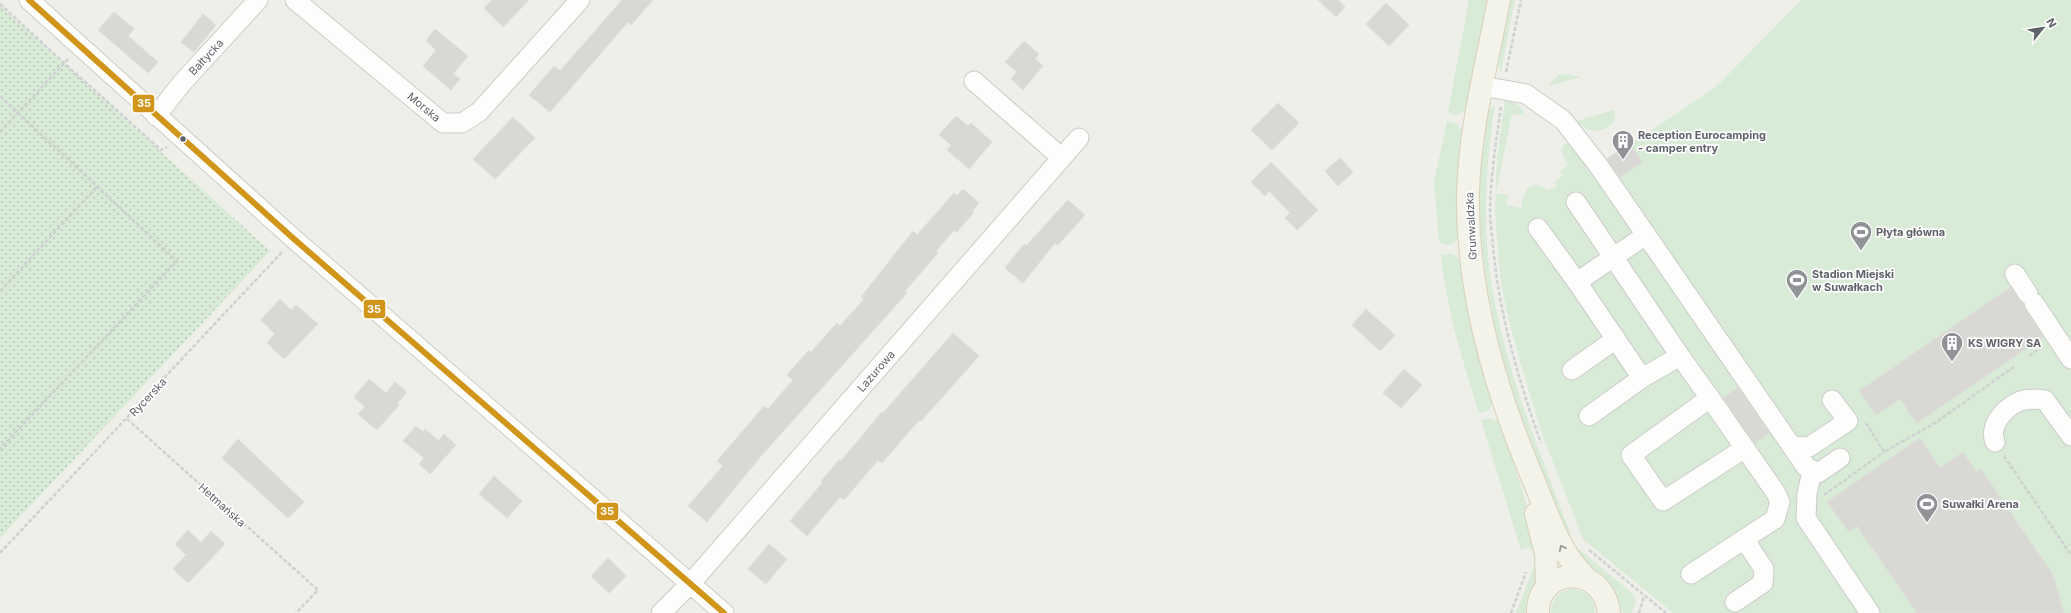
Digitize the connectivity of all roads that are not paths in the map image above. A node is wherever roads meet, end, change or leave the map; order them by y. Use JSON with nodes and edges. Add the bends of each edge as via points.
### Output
{"nodes":[{"id":1,"x":29,"y":0,"type":"edge"},
{"id":2,"x":258,"y":0,"type":"edge"},
{"id":3,"x":295,"y":0,"type":"edge"},
{"id":4,"x":580,"y":0,"type":"edge"},
{"id":5,"x":1499,"y":0,"type":"edge"},
{"id":6,"x":974,"y":81,"type":"dead end"},
{"id":7,"x":1482,"y":86,"type":"junction"},
{"id":8,"x":156,"y":116,"type":"junction"},
{"id":9,"x":1079,"y":138,"type":"dead end"},
{"id":10,"x":1062,"y":158,"type":"junction"},
{"id":11,"x":1576,"y":202,"type":"dead end"},
{"id":12,"x":1538,"y":228,"type":"dead end"},
{"id":13,"x":1646,"y":235,"type":"junction"},
{"id":14,"x":1614,"y":257,"type":"junction"},
{"id":15,"x":2015,"y":274,"type":"dead end"},
{"id":16,"x":1577,"y":282,"type":"junction"},
{"id":17,"x":1616,"y":339,"type":"junction"},
{"id":18,"x":1680,"y":356,"type":"junction"},
{"id":19,"x":2071,"y":359,"type":"edge"},
{"id":20,"x":1572,"y":370,"type":"dead end"},
{"id":21,"x":1642,"y":378,"type":"junction"},
{"id":22,"x":1710,"y":398,"type":"junction"},
{"id":23,"x":1832,"y":400,"type":"dead end"},
{"id":24,"x":1589,"y":416,"type":"dead end"},
{"id":25,"x":2071,"y":436,"type":"edge"},
{"id":26,"x":1995,"y":442,"type":"road end"},
{"id":27,"x":1792,"y":446,"type":"junction"},
{"id":28,"x":1520,"y":448,"type":"junction"},
{"id":29,"x":1745,"y":448,"type":"junction"},
{"id":30,"x":1840,"y":458,"type":"dead end"},
{"id":31,"x":1812,"y":472,"type":"junction"},
{"id":32,"x":1744,"y":540,"type":"junction"},
{"id":33,"x":1691,"y":574,"type":"dead end"},
{"id":34,"x":1586,"y":578,"type":"junction"},
{"id":35,"x":690,"y":584,"type":"junction"},
{"id":36,"x":1547,"y":588,"type":"junction"},
{"id":37,"x":1735,"y":602,"type":"dead end"},
{"id":38,"x":1611,"y":609,"type":"edge"},
{"id":39,"x":661,"y":613,"type":"edge"},
{"id":40,"x":724,"y":613,"type":"edge"},
{"id":41,"x":1538,"y":613,"type":"edge"},
{"id":42,"x":1870,"y":613,"type":"edge"}],
"edges":[{"from":1,"to":8,"type":"street"},
{"from":2,"to":8,"type":"street","name":"Bałtycka","via":[[182,83]]},
{"from":3,"to":4,"type":"street","name":"Morska","via":[[443,123],[462,123],[479,112]]},
{"from":5,"to":7,"type":"main road","name":"Grunwaldzka"},
{"from":6,"to":10,"type":"street"},
{"from":7,"to":13,"type":"street","via":[[1526,94],[1563,120],[1598,165]]},
{"from":7,"to":28,"type":"main road","name":"Grunwaldzka","via":[[1468,191],[1469,236],[1474,282],[1488,346]]},
{"from":8,"to":35,"type":"street"},
{"from":9,"to":10,"type":"street","name":"Lazurowa"},
{"from":10,"to":35,"type":"street","name":"Lazurowa"},
{"from":11,"to":14,"type":"street"},
{"from":12,"to":16,"type":"street"},
{"from":13,"to":14,"type":"street"},
{"from":13,"to":27,"type":"street"},
{"from":14,"to":16,"type":"street"},
{"from":14,"to":18,"type":"street"},
{"from":15,"to":19,"type":"street"},
{"from":16,"to":17,"type":"street"},
{"from":17,"to":20,"type":"street"},
{"from":17,"to":21,"type":"street"},
{"from":18,"to":21,"type":"street"},
{"from":18,"to":22,"type":"street"},
{"from":21,"to":24,"type":"street"},
{"from":22,"to":29,"type":"street"},
{"from":22,"to":29,"type":"street","via":[[1632,455],[1663,501]]},
{"from":23,"to":27,"type":"street","via":[[1848,421],[1809,447]]},
{"from":25,"to":26,"type":"street","via":[[2045,400],[2032,398],[2018,402],[1999,416],[1993,437]]},
{"from":27,"to":31,"type":"street"},
{"from":34,"to":28,"type":"main road","name":"Grunwaldzka","one_way":true,"via":[[1571,564],[1562,548]]},
{"from":28,"to":36,"type":"main road","name":"Grunwaldzka","via":[[1546,554]]},
{"from":29,"to":32,"type":"street","via":[[1776,492],[1780,502],[1775,519]]},
{"from":30,"to":31,"type":"street","via":[[1818,473]]},
{"from":31,"to":42,"type":"street","via":[[1807,494],[1806,518]]},
{"from":32,"to":33,"type":"street"},
{"from":32,"to":37,"type":"street","via":[[1764,569],[1763,583]]},
{"from":34,"to":36,"type":"main road","via":[[1563,578]]},
{"from":34,"to":38,"type":"main road","name":"Grunwaldzka","via":[[1603,592]]},
{"from":35,"to":39,"type":"street","name":"Lazurowa"},
{"from":35,"to":40,"type":"street"},
{"from":36,"to":41,"type":"main road","via":[[1540,600]]}]}
